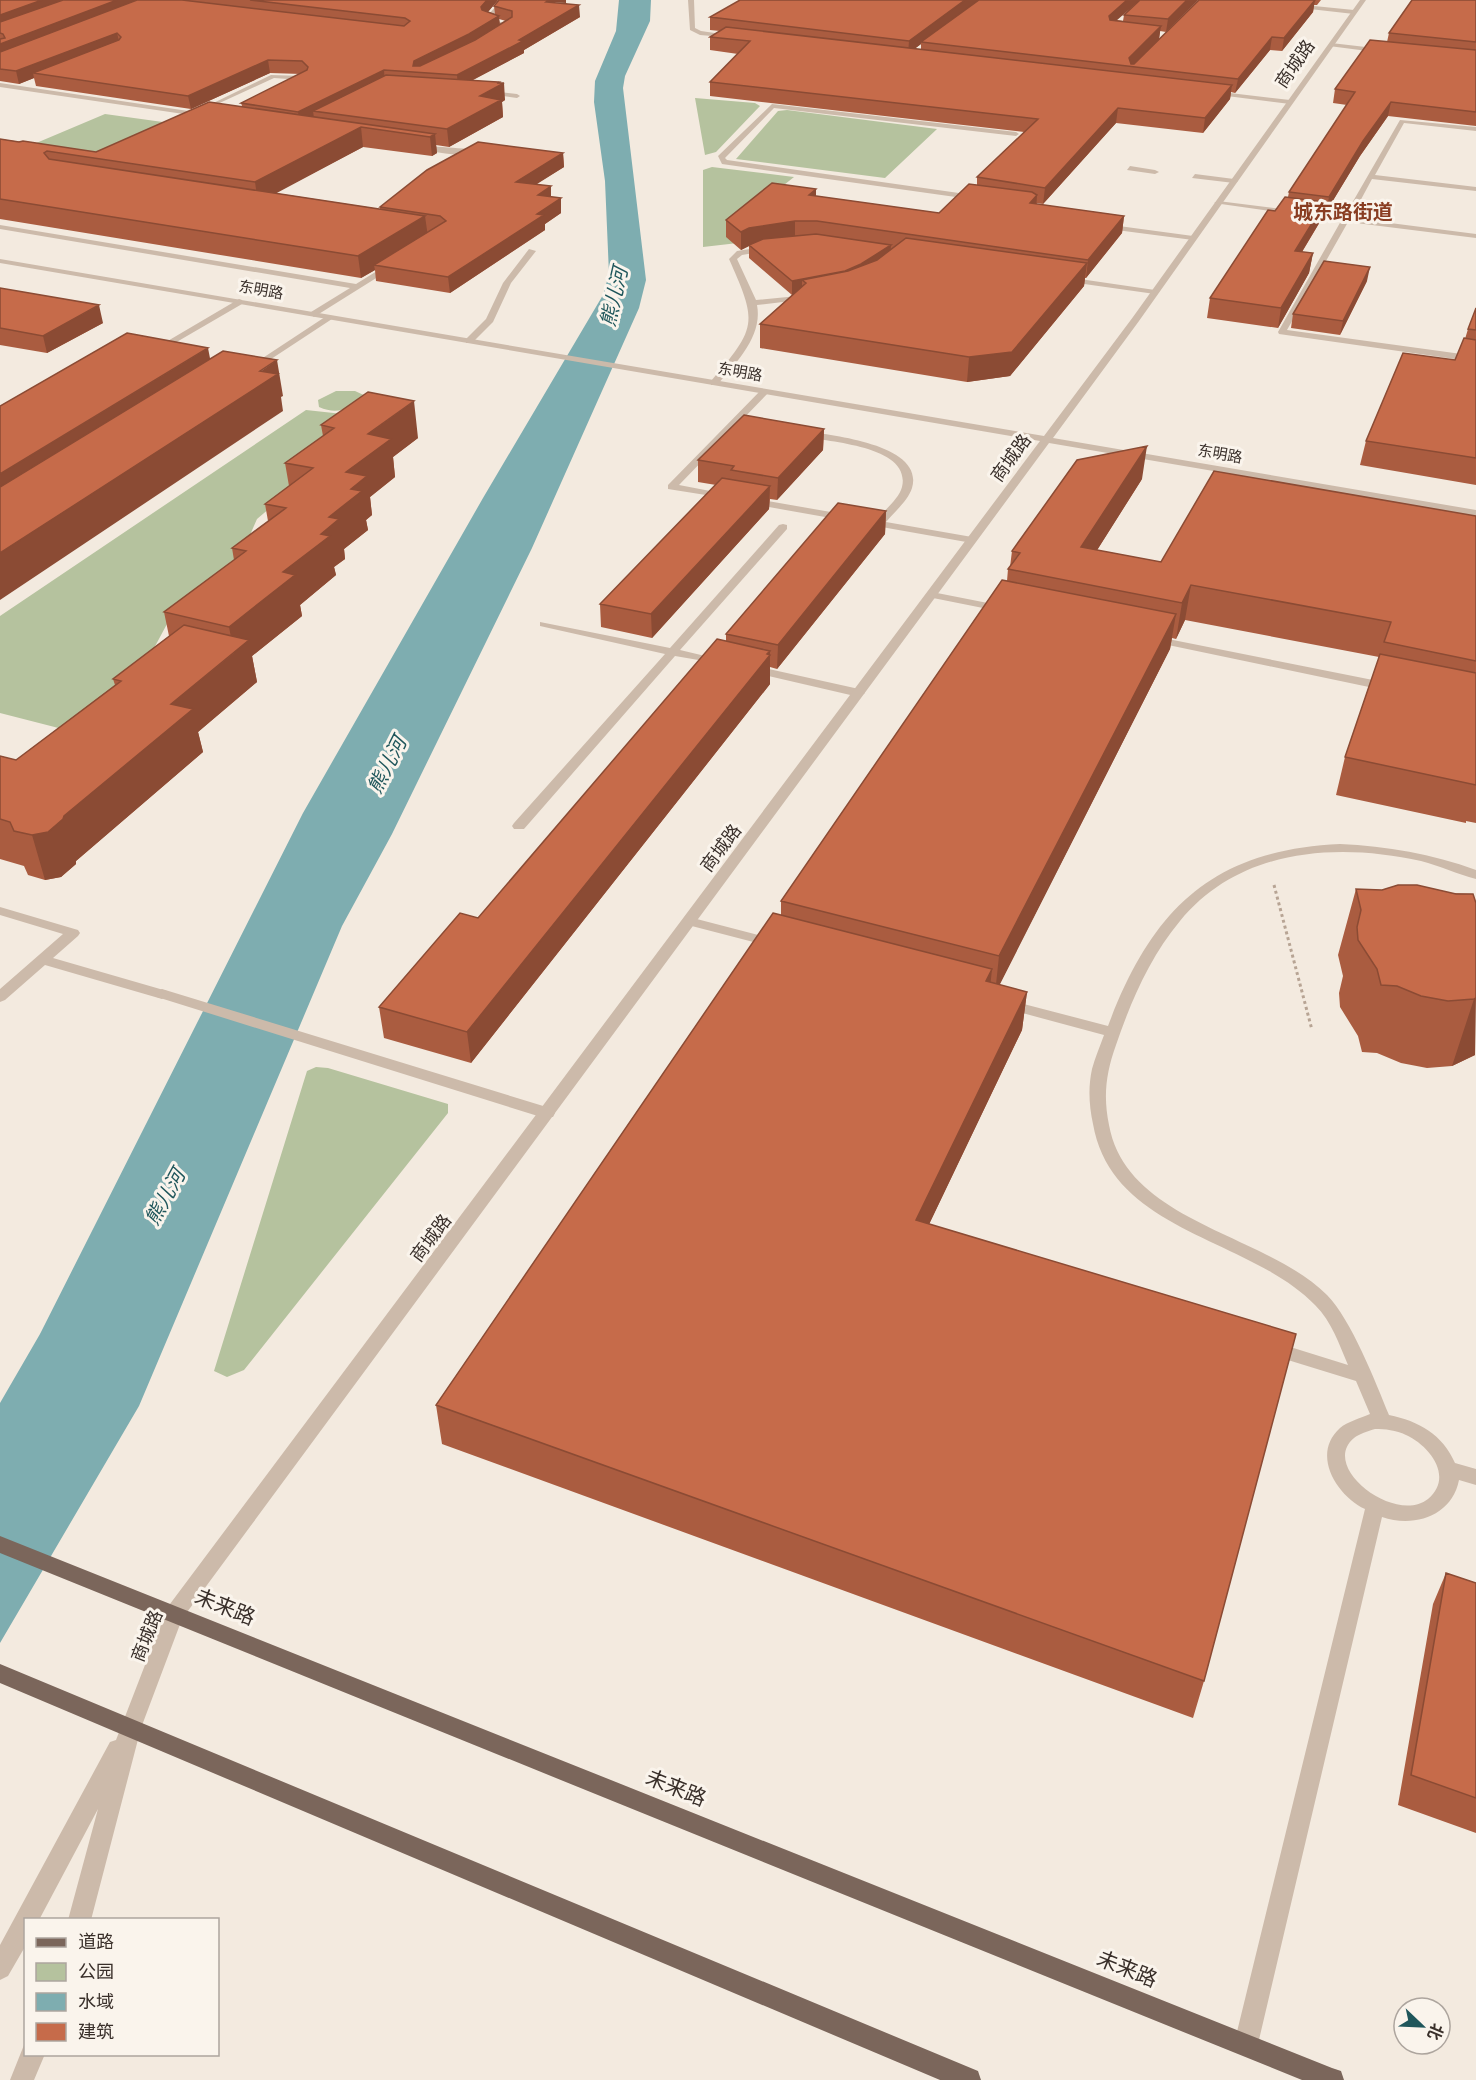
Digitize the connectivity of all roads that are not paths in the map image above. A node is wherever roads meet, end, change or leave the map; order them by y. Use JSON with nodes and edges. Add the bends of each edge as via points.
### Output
{"nodes":[{"id":1,"x":504,"y":0,"type":"edge"},
{"id":2,"x":691,"y":0,"type":"edge"},
{"id":3,"x":1306,"y":0,"type":"edge"},
{"id":4,"x":1286,"y":6,"type":"edge"},
{"id":5,"x":1359,"y":6,"type":"edge"},
{"id":6,"x":492,"y":37,"type":"edge"},
{"id":7,"x":737,"y":38,"type":"edge"},
{"id":8,"x":1331,"y":45,"type":"junction"},
{"id":9,"x":1387,"y":51,"type":"edge"},
{"id":10,"x":32,"y":83,"type":"edge"},
{"id":11,"x":0,"y":85,"type":"edge"},
{"id":12,"x":21,"y":88,"type":"junction"},
{"id":13,"x":287,"y":90,"type":"edge"},
{"id":14,"x":474,"y":91,"type":"edge"},
{"id":15,"x":1207,"y":93,"type":"edge"},
{"id":16,"x":517,"y":96,"type":"dead end"},
{"id":17,"x":1290,"y":102,"type":"junction"},
{"id":18,"x":192,"y":113,"type":"junction"},
{"id":19,"x":210,"y":116,"type":"edge"},
{"id":20,"x":1476,"y":129,"type":"edge"},
{"id":21,"x":1016,"y":134,"type":"edge"},
{"id":22,"x":412,"y":146,"type":"edge"},
{"id":23,"x":485,"y":153,"type":"edge"},
{"id":24,"x":1130,"y":168,"type":"dead end"},
{"id":25,"x":1155,"y":171,"type":"dead end"},
{"id":26,"x":1195,"y":177,"type":"dead end"},
{"id":27,"x":1371,"y":177,"type":"junction"},
{"id":28,"x":1234,"y":181,"type":"junction"},
{"id":29,"x":1476,"y":189,"type":"edge"},
{"id":30,"x":985,"y":199,"type":"edge"},
{"id":31,"x":1218,"y":203,"type":"junction"},
{"id":32,"x":1346,"y":220,"type":"junction"},
{"id":33,"x":1091,"y":224,"type":"edge"},
{"id":34,"x":0,"y":227,"type":"edge"},
{"id":35,"x":1476,"y":236,"type":"edge"},
{"id":36,"x":1194,"y":238,"type":"junction"},
{"id":37,"x":779,"y":246,"type":"edge"},
{"id":38,"x":532,"y":251,"type":"dead end"},
{"id":39,"x":404,"y":258,"type":"edge"},
{"id":40,"x":0,"y":261,"type":"edge"},
{"id":41,"x":1051,"y":277,"type":"edge"},
{"id":42,"x":358,"y":287,"type":"junction"},
{"id":43,"x":1155,"y":292,"type":"junction"},
{"id":44,"x":815,"y":296,"type":"edge"},
{"id":45,"x":238,"y":302,"type":"junction"},
{"id":46,"x":751,"y":303,"type":"junction"},
{"id":47,"x":314,"y":314,"type":"junction"},
{"id":48,"x":331,"y":317,"type":"junction"},
{"id":49,"x":469,"y":341,"type":"junction"},
{"id":50,"x":1476,"y":359,"type":"edge"},
{"id":51,"x":139,"y":360,"type":"edge"},
{"id":52,"x":240,"y":375,"type":"edge"},
{"id":53,"x":714,"y":383,"type":"junction"},
{"id":54,"x":765,"y":391,"type":"junction"},
{"id":55,"x":735,"y":422,"type":"junction"},
{"id":56,"x":747,"y":424,"type":"edge"},
{"id":57,"x":793,"y":432,"type":"edge"},
{"id":58,"x":1046,"y":440,"type":"junction"},
{"id":59,"x":1476,"y":513,"type":"edge"},
{"id":60,"x":879,"y":524,"type":"junction"},
{"id":61,"x":783,"y":527,"type":"dead end"},
{"id":62,"x":972,"y":540,"type":"junction"},
{"id":63,"x":932,"y":595,"type":"junction"},
{"id":64,"x":1013,"y":611,"type":"edge"},
{"id":65,"x":544,"y":624,"type":"dead end"},
{"id":66,"x":1140,"y":637,"type":"edge"},
{"id":67,"x":673,"y":652,"type":"junction"},
{"id":68,"x":1395,"y":689,"type":"edge"},
{"id":69,"x":859,"y":693,"type":"junction"},
{"id":70,"x":519,"y":826,"type":"dead end"},
{"id":71,"x":1476,"y":875,"type":"edge"},
{"id":72,"x":0,"y":911,"type":"edge"},
{"id":73,"x":689,"y":921,"type":"junction"},
{"id":74,"x":792,"y":948,"type":"edge"},
{"id":75,"x":43,"y":960,"type":"junction"},
{"id":76,"x":0,"y":998,"type":"edge"},
{"id":77,"x":986,"y":999,"type":"edge"},
{"id":78,"x":1112,"y":1032,"type":"junction"},
{"id":79,"x":547,"y":1113,"type":"junction"},
{"id":80,"x":1249,"y":1342,"type":"edge"},
{"id":81,"x":1363,"y":1376,"type":"junction"},
{"id":82,"x":1382,"y":1422,"type":"junction"},
{"id":83,"x":1448,"y":1469,"type":"junction"},
{"id":84,"x":1476,"y":1477,"type":"edge"},
{"id":85,"x":1375,"y":1505,"type":"junction"},
{"id":86,"x":0,"y":1544,"type":"edge"},
{"id":87,"x":174,"y":1614,"type":"junction"},
{"id":88,"x":3,"y":1674,"type":"edge"},
{"id":89,"x":130,"y":1728,"type":"junction"},
{"id":90,"x":27,"y":1918,"type":"edge"},
{"id":91,"x":80,"y":1918,"type":"edge"},
{"id":92,"x":24,"y":1924,"type":"edge"},
{"id":93,"x":0,"y":1968,"type":"edge"},
{"id":94,"x":1246,"y":2044,"type":"junction"},
{"id":95,"x":33,"y":2056,"type":"edge"},
{"id":96,"x":22,"y":2080,"type":"edge"},
{"id":97,"x":969,"y":2080,"type":"edge"},
{"id":98,"x":1332,"y":2080,"type":"edge"}],
"edges":[{"from":1,"to":6,"type":"street","via":[[488,20],[510,26]]},
{"from":2,"to":7,"type":"street","via":[[692,29]]},
{"from":3,"to":5,"type":"street"},
{"from":4,"to":5,"type":"street"},
{"from":5,"to":8,"type":"street","name":"商城路"},
{"from":8,"to":9,"type":"street"},
{"from":8,"to":17,"type":"street","name":"商城路"},
{"from":10,"to":12,"type":"street"},
{"from":11,"to":12,"type":"street"},
{"from":12,"to":18,"type":"street"},
{"from":13,"to":18,"type":"street","via":[[306,80],[273,75]]},
{"from":14,"to":16,"type":"street"},
{"from":15,"to":17,"type":"street"},
{"from":17,"to":28,"type":"street","name":"商城路"},
{"from":18,"to":19,"type":"street"},
{"from":20,"to":27,"type":"street","via":[[1402,121]]},
{"from":21,"to":30,"type":"street","via":[[772,106],[721,158],[725,162]]},
{"from":22,"to":23,"type":"street"},
{"from":24,"to":25,"type":"street"},
{"from":26,"to":28,"type":"street"},
{"from":27,"to":29,"type":"street"},
{"from":27,"to":32,"type":"street"},
{"from":28,"to":31,"type":"street","name":"商城路"},
{"from":31,"to":32,"type":"street"},
{"from":31,"to":36,"type":"street","name":"商城路"},
{"from":32,"to":35,"type":"street"},
{"from":32,"to":50,"type":"street","via":[[1282,332]]},
{"from":33,"to":36,"type":"street"},
{"from":34,"to":42,"type":"street"},
{"from":36,"to":43,"type":"street","name":"商城路"},
{"from":37,"to":46,"type":"street","via":[[750,250],[732,259]]},
{"from":38,"to":49,"type":"street","via":[[507,283],[490,320]]},
{"from":39,"to":42,"type":"street"},
{"from":40,"to":45,"type":"street","name":"东明路"},
{"from":41,"to":43,"type":"street"},
{"from":42,"to":47,"type":"street"},
{"from":43,"to":58,"type":"street","name":"商城路"},
{"from":44,"to":46,"type":"street"},
{"from":45,"to":47,"type":"street","name":"东明路"},
{"from":45,"to":51,"type":"street"},
{"from":46,"to":53,"type":"street","via":[[754,317],[739,353]]},
{"from":47,"to":48,"type":"street","name":"东明路"},
{"from":48,"to":49,"type":"street","name":"东明路"},
{"from":48,"to":52,"type":"street"},
{"from":49,"to":53,"type":"street","name":"东明路"},
{"from":53,"to":54,"type":"street","name":"东明路"},
{"from":54,"to":55,"type":"street"},
{"from":54,"to":58,"type":"street","name":"东明路"},
{"from":55,"to":56,"type":"street"},
{"from":55,"to":60,"type":"street","via":[[672,487]]},
{"from":57,"to":60,"type":"street","via":[[874,447],[898,460],[908,474],[907,487]]},
{"from":58,"to":59,"type":"street","name":"东明路"},
{"from":58,"to":62,"type":"street","name":"商城路"},
{"from":60,"to":62,"type":"street"},
{"from":61,"to":67,"type":"street"},
{"from":62,"to":63,"type":"street","name":"商城路"},
{"from":63,"to":64,"type":"street"},
{"from":63,"to":69,"type":"street","name":"商城路"},
{"from":65,"to":67,"type":"street"},
{"from":66,"to":68,"type":"street"},
{"from":67,"to":69,"type":"street"},
{"from":67,"to":70,"type":"street"},
{"from":69,"to":73,"type":"street","name":"商城路"},
{"from":71,"to":78,"type":"street","via":[[1430,859],[1380,850],[1280,853],[1246,865],[1213,881],[1184,904],[1143,964]]},
{"from":72,"to":75,"type":"street","via":[[73,933]]},
{"from":73,"to":74,"type":"street"},
{"from":73,"to":79,"type":"street","name":"商城路"},
{"from":75,"to":76,"type":"street"},
{"from":75,"to":79,"type":"street"},
{"from":77,"to":78,"type":"street"},
{"from":78,"to":81,"type":"street","via":[[1099,1071],[1097,1113],[1112,1160],[1139,1191],[1167,1212],[1269,1261],[1320,1299],[1338,1320]]},
{"from":79,"to":87,"type":"street","name":"商城路"},
{"from":80,"to":81,"type":"street"},
{"from":81,"to":82,"type":"street"},
{"from":82,"to":83,"type":"street","via":[[1416,1431],[1435,1445]]},
{"from":82,"to":85,"type":"street","via":[[1353,1426],[1341,1438],[1335,1454],[1339,1473],[1350,1489]]},
{"from":83,"to":84,"type":"street"},
{"from":83,"to":85,"type":"street","via":[[1450,1482],[1444,1498],[1428,1510],[1409,1513]]},
{"from":85,"to":94,"type":"street"},
{"from":86,"to":87,"type":"main road","name":"未来路"},
{"from":87,"to":89,"type":"street","name":"商城路"},
{"from":87,"to":94,"type":"main road","name":"未来路"},
{"from":88,"to":89,"type":"main road"},
{"from":89,"to":90,"type":"street"},
{"from":89,"to":91,"type":"street"},
{"from":89,"to":97,"type":"main road"},
{"from":92,"to":93,"type":"street"},
{"from":94,"to":98,"type":"main road","name":"未来路"},
{"from":95,"to":96,"type":"street"}]}
